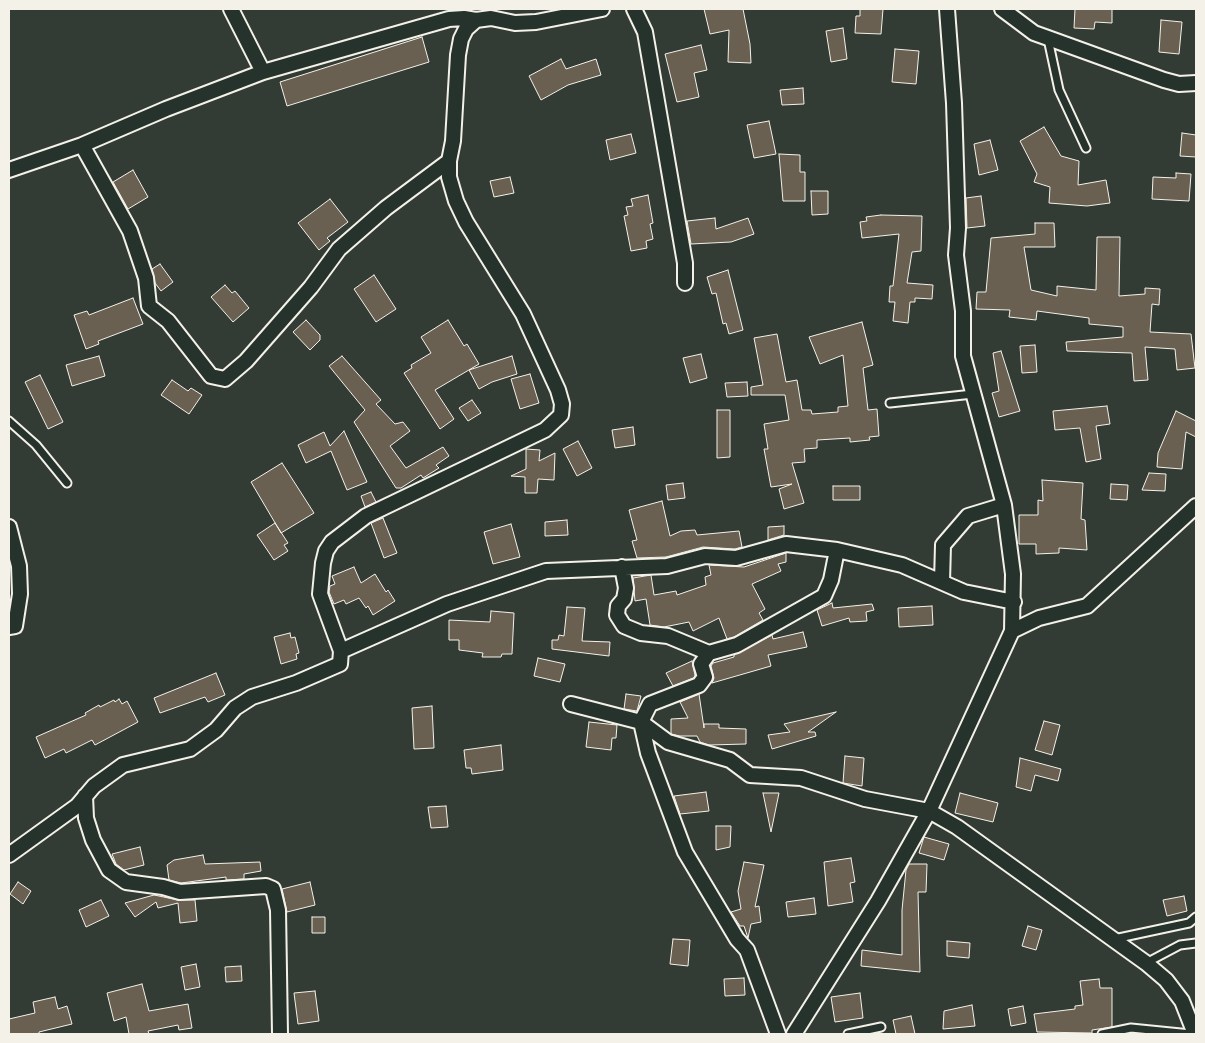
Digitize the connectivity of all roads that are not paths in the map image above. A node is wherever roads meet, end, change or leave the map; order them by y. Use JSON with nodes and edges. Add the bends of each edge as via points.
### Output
{"nodes":[{"id":1,"x":231,"y":9,"type":"edge"},
{"id":2,"x":602,"y":9,"type":"edge"},
{"id":3,"x":634,"y":9,"type":"edge"},
{"id":4,"x":947,"y":9,"type":"edge"},
{"id":5,"x":1002,"y":9,"type":"edge"},
{"id":6,"x":490,"y":13,"type":"edge"},
{"id":7,"x":476,"y":20,"type":"junction"},
{"id":8,"x":1048,"y":38,"type":"junction"},
{"id":9,"x":263,"y":72,"type":"junction"},
{"id":10,"x":1196,"y":83,"type":"edge"},
{"id":11,"x":82,"y":145,"type":"junction"},
{"id":12,"x":1086,"y":148,"type":"dead end"},
{"id":13,"x":449,"y":161,"type":"junction"},
{"id":14,"x":9,"y":170,"type":"edge"},
{"id":15,"x":685,"y":283,"type":"dead end"},
{"id":16,"x":973,"y":394,"type":"junction"},
{"id":17,"x":890,"y":403,"type":"dead end"},
{"id":18,"x":9,"y":422,"type":"edge"},
{"id":19,"x":67,"y":483,"type":"dead end"},
{"id":20,"x":1004,"y":506,"type":"junction"},
{"id":21,"x":1196,"y":506,"type":"edge"},
{"id":22,"x":9,"y":527,"type":"edge"},
{"id":23,"x":836,"y":550,"type":"junction"},
{"id":24,"x":622,"y":567,"type":"junction"},
{"id":25,"x":942,"y":582,"type":"junction"},
{"id":26,"x":1014,"y":602,"type":"junction"},
{"id":27,"x":9,"y":627,"type":"edge"},
{"id":28,"x":1012,"y":631,"type":"junction"},
{"id":29,"x":342,"y":651,"type":"junction"},
{"id":30,"x":709,"y":654,"type":"junction"},
{"id":31,"x":571,"y":704,"type":"dead end"},
{"id":32,"x":641,"y":722,"type":"junction"},
{"id":33,"x":85,"y":796,"type":"junction"},
{"id":34,"x":929,"y":811,"type":"junction"},
{"id":35,"x":9,"y":855,"type":"edge"},
{"id":36,"x":1196,"y":917,"type":"edge"},
{"id":37,"x":1113,"y":939,"type":"junction"},
{"id":38,"x":1196,"y":943,"type":"edge"},
{"id":39,"x":1146,"y":963,"type":"junction"},
{"id":40,"x":880,"y":1027,"type":"dead end"},
{"id":41,"x":280,"y":1034,"type":"edge"},
{"id":42,"x":778,"y":1034,"type":"edge"},
{"id":43,"x":794,"y":1034,"type":"edge"},
{"id":44,"x":848,"y":1034,"type":"edge"},
{"id":45,"x":1102,"y":1034,"type":"edge"},
{"id":46,"x":1191,"y":1034,"type":"edge"},
{"id":47,"x":1195,"y":1034,"type":"edge"}],
"edges":[{"from":1,"to":9,"type":"street"},
{"from":2,"to":6,"type":"street","via":[[515,23]]},
{"from":3,"to":15,"type":"street","via":[[645,32],[685,263]]},
{"from":4,"to":16,"type":"street","via":[[954,102],[956,255],[963,311],[963,356]]},
{"from":5,"to":8,"type":"street","via":[[1034,33]]},
{"from":6,"to":7,"type":"street"},
{"from":7,"to":9,"type":"street","via":[[449,19]]},
{"from":7,"to":13,"type":"street","via":[[461,39],[454,141]]},
{"from":8,"to":10,"type":"street","via":[[1164,80],[1179,84]]},
{"from":8,"to":12,"type":"lane","via":[[1059,90]]},
{"from":9,"to":11,"type":"street"},
{"from":11,"to":13,"type":"street","via":[[130,231],[146,278],[149,306],[168,321],[211,376],[225,379],[246,361],[311,287],[339,249],[386,208]]},
{"from":11,"to":14,"type":"street"},
{"from":13,"to":29,"type":"street","via":[[449,176],[456,201],[481,250],[523,314],[558,390],[561,415],[545,430],[366,516],[332,542],[323,563],[320,594]]},
{"from":16,"to":17,"type":"lane"},
{"from":16,"to":20,"type":"street"},
{"from":18,"to":19,"type":"lane","via":[[36,445]]},
{"from":20,"to":25,"type":"street","via":[[968,516],[943,545]]},
{"from":20,"to":26,"type":"street"},
{"from":21,"to":28,"type":"street","via":[[1086,606],[1039,618]]},
{"from":22,"to":27,"type":"street","via":[[19,566],[20,594],[15,626]]},
{"from":23,"to":24,"type":"street","via":[[786,544],[736,558],[705,556],[667,566]]},
{"from":23,"to":25,"type":"street","via":[[902,565]]},
{"from":23,"to":30,"type":"street","via":[[831,580],[824,596],[737,645]]},
{"from":24,"to":29,"type":"street","via":[[546,571],[447,604]]},
{"from":24,"to":30,"type":"street","via":[[625,593],[617,616],[624,626],[641,633],[668,636]]},
{"from":25,"to":26,"type":"street","via":[[964,592]]},
{"from":26,"to":28,"type":"street"},
{"from":28,"to":34,"type":"street"},
{"from":29,"to":33,"type":"street","via":[[340,664],[252,698],[235,708],[216,730],[190,749],[123,764]]},
{"from":30,"to":32,"type":"street","via":[[702,664],[705,677],[699,685],[650,704]]},
{"from":31,"to":32,"type":"street"},
{"from":32,"to":34,"type":"street","via":[[668,742],[730,760],[750,775],[801,778],[865,799]]},
{"from":32,"to":42,"type":"street","via":[[648,754],[685,852],[747,950]]},
{"from":33,"to":35,"type":"street","via":[[77,806]]},
{"from":33,"to":41,"type":"street","via":[[92,840],[108,870],[126,882],[180,892],[266,886],[272,889],[278,910]]},
{"from":34,"to":37,"type":"street"},
{"from":34,"to":43,"type":"street","via":[[878,901]]},
{"from":36,"to":37,"type":"lane","via":[[1189,923]]},
{"from":37,"to":39,"type":"street"},
{"from":38,"to":39,"type":"lane","via":[[1180,945]]},
{"from":39,"to":47,"type":"street","via":[[1182,1000]]},
{"from":40,"to":44,"type":"lane"},
{"from":45,"to":46,"type":"lane","via":[[1132,1028]]}]}
